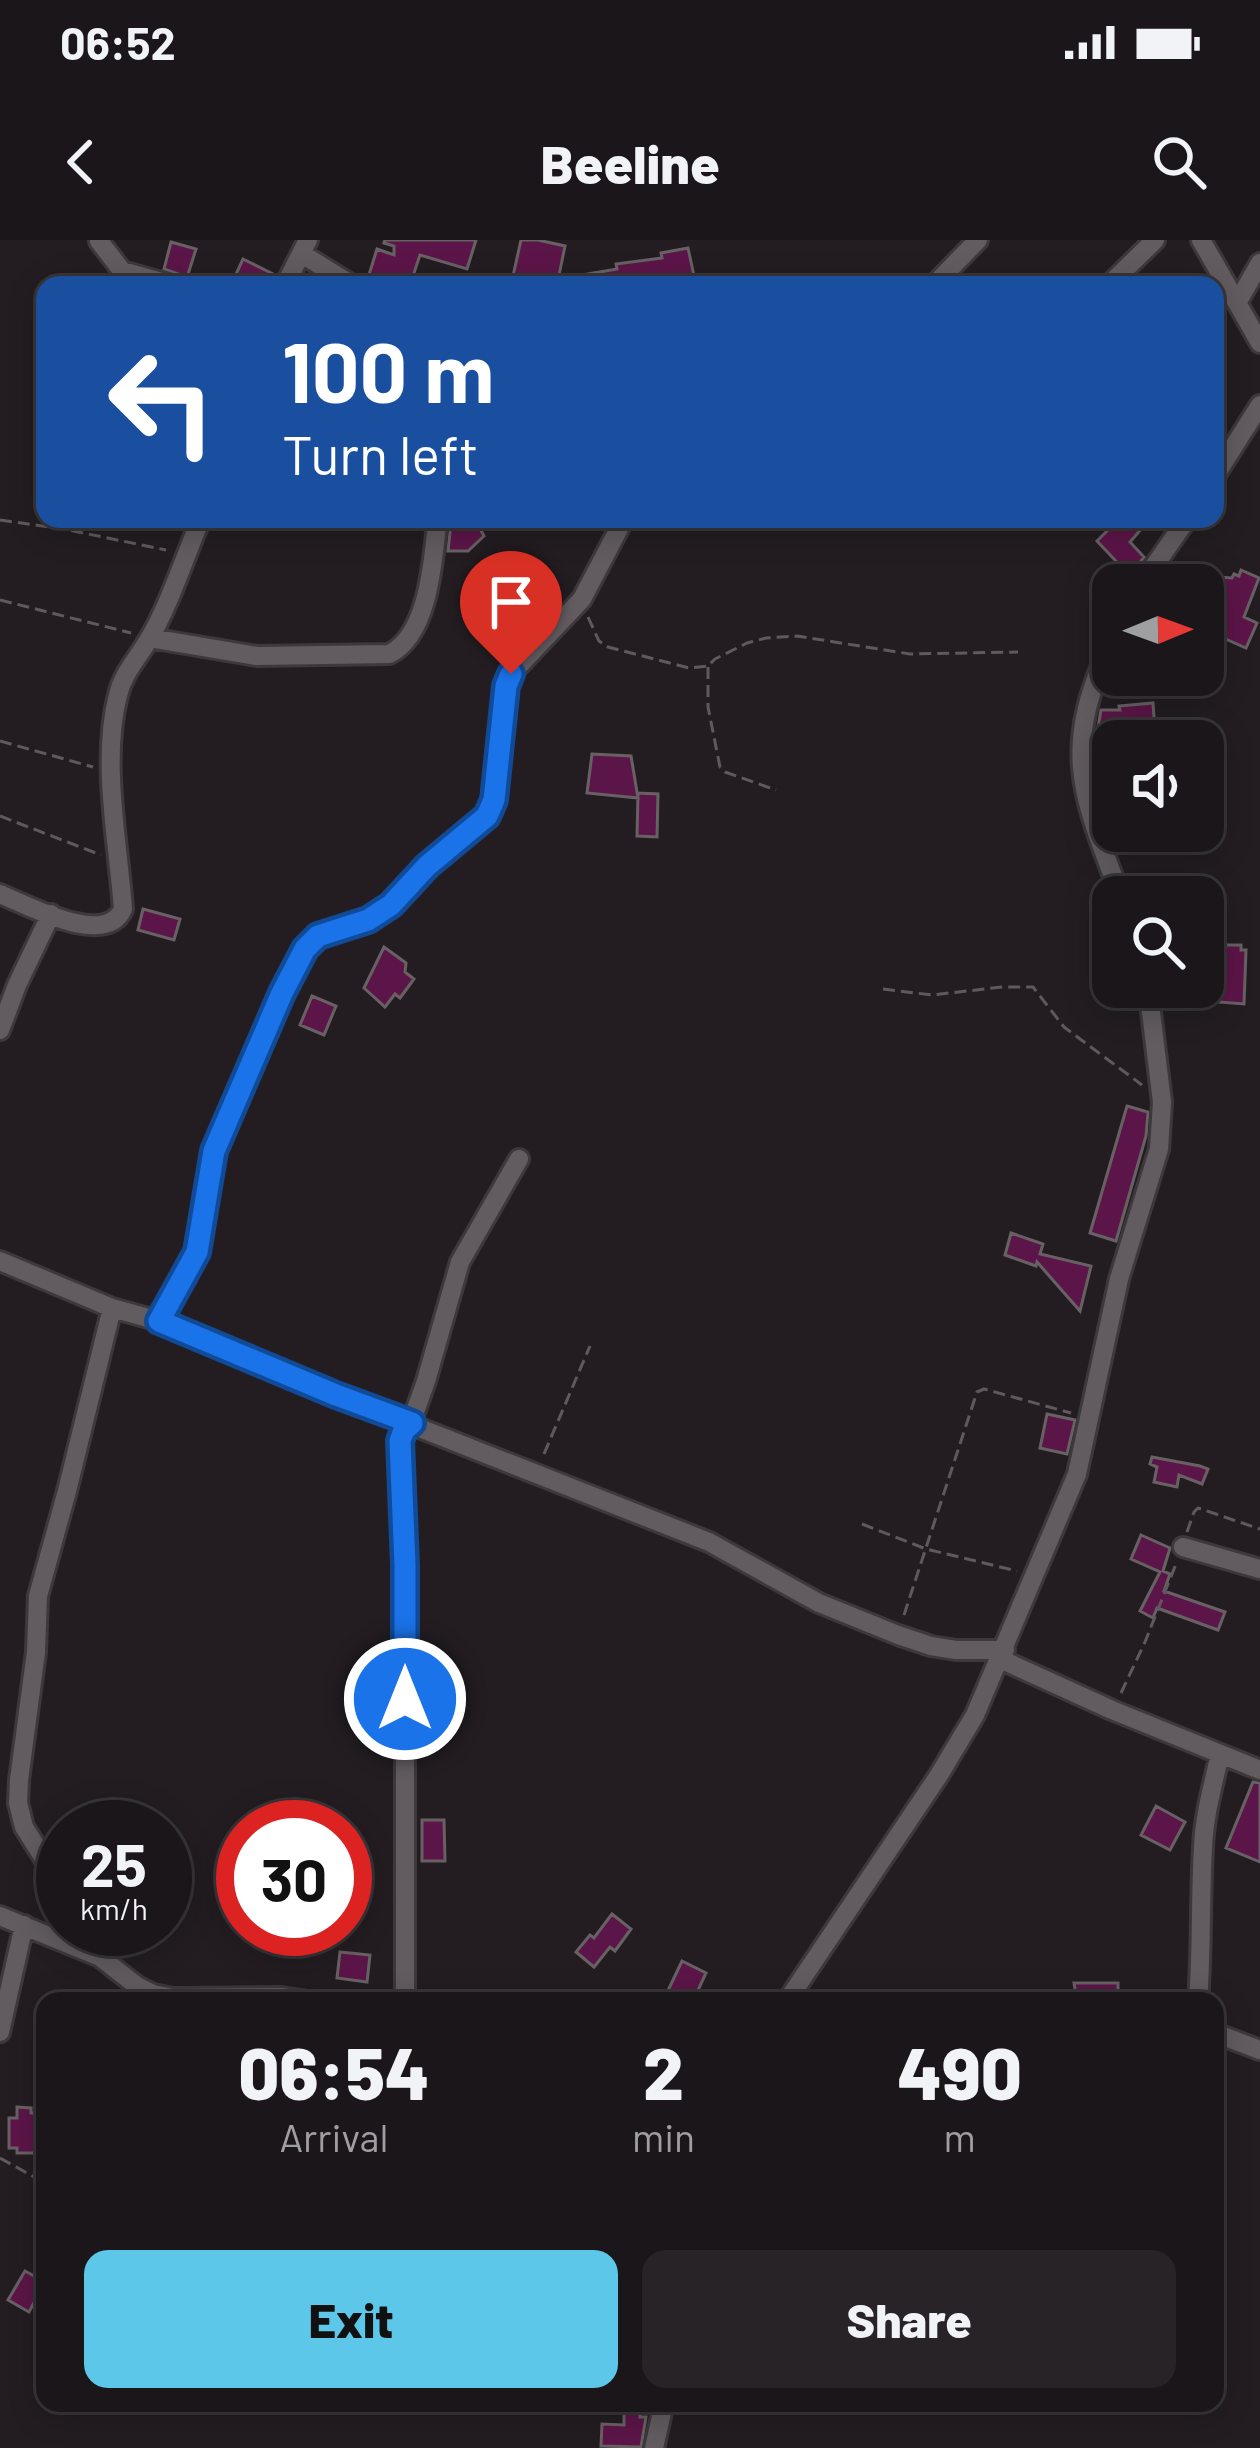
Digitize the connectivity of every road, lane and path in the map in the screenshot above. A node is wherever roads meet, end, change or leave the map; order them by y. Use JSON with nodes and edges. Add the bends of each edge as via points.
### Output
{"nodes":[{"id":1,"x":978,"y":240,"type":"edge"},
{"id":2,"x":1155,"y":240,"type":"edge"},
{"id":3,"x":1201,"y":240,"type":"edge"},
{"id":4,"x":99,"y":241,"type":"edge"},
{"id":5,"x":305,"y":247,"type":"edge"},
{"id":6,"x":1260,"y":263,"type":"edge"},
{"id":7,"x":140,"y":276,"type":"edge"},
{"id":8,"x":290,"y":276,"type":"edge"},
{"id":9,"x":341,"y":276,"type":"edge"},
{"id":10,"x":943,"y":276,"type":"edge"},
{"id":11,"x":1118,"y":276,"type":"edge"},
{"id":12,"x":1222,"y":276,"type":"edge"},
{"id":13,"x":1224,"y":280,"type":"edge"},
{"id":14,"x":1237,"y":303,"type":"junction"},
{"id":15,"x":1260,"y":343,"type":"edge"},
{"id":16,"x":1260,"y":405,"type":"edge"},
{"id":17,"x":1224,"y":462,"type":"edge"},
{"id":18,"x":0,"y":520,"type":"edge"},
{"id":19,"x":36,"y":525,"type":"edge"},
{"id":20,"x":57,"y":528,"type":"edge"},
{"id":21,"x":197,"y":528,"type":"edge"},
{"id":22,"x":437,"y":528,"type":"edge"},
{"id":23,"x":619,"y":528,"type":"edge"},
{"id":24,"x":1180,"y":528,"type":"edge"},
{"id":25,"x":186,"y":554,"type":"junction"},
{"id":26,"x":1155,"y":564,"type":"edge"},
{"id":27,"x":582,"y":598,"type":"junction"},
{"id":28,"x":0,"y":600,"type":"edge"},
{"id":29,"x":150,"y":638,"type":"junction"},
{"id":30,"x":1018,"y":652,"type":"dead end"},
{"id":31,"x":707,"y":666,"type":"junction"},
{"id":32,"x":1092,"y":690,"type":"edge"},
{"id":33,"x":0,"y":740,"type":"edge"},
{"id":34,"x":112,"y":772,"type":"junction"},
{"id":35,"x":776,"y":790,"type":"dead end"},
{"id":36,"x":0,"y":815,"type":"edge"},
{"id":37,"x":119,"y":863,"type":"junction"},
{"id":38,"x":1114,"y":876,"type":"edge"},
{"id":39,"x":0,"y":894,"type":"edge"},
{"id":40,"x":51,"y":914,"type":"junction"},
{"id":41,"x":884,"y":988,"type":"dead end"},
{"id":42,"x":1151,"y":1008,"type":"edge"},
{"id":43,"x":0,"y":1030,"type":"edge"},
{"id":44,"x":1162,"y":1102,"type":"junction"},
{"id":45,"x":520,"y":1159,"type":"dead end"},
{"id":46,"x":0,"y":1261,"type":"edge"},
{"id":47,"x":112,"y":1308,"type":"junction"},
{"id":48,"x":159,"y":1321,"type":"junction"},
{"id":49,"x":590,"y":1346,"type":"dead end"},
{"id":50,"x":1090,"y":1418,"type":"junction"},
{"id":51,"x":412,"y":1423,"type":"junction"},
{"id":52,"x":537,"y":1473,"type":"junction"},
{"id":53,"x":862,"y":1525,"type":"dead end"},
{"id":54,"x":1260,"y":1528,"type":"edge"},
{"id":55,"x":1183,"y":1547,"type":"junction"},
{"id":56,"x":926,"y":1549,"type":"junction"},
{"id":57,"x":1260,"y":1569,"type":"edge"},
{"id":58,"x":1036,"y":1575,"type":"junction"},
{"id":59,"x":898,"y":1635,"type":"junction"},
{"id":60,"x":1002,"y":1655,"type":"junction"},
{"id":61,"x":1112,"y":1710,"type":"junction"},
{"id":62,"x":1220,"y":1754,"type":"junction"},
{"id":63,"x":1260,"y":1770,"type":"edge"},
{"id":64,"x":36,"y":1845,"type":"edge"},
{"id":65,"x":0,"y":1916,"type":"edge"},
{"id":66,"x":24,"y":1925,"type":"junction"},
{"id":67,"x":100,"y":1957,"type":"joint"},
{"id":68,"x":145,"y":1992,"type":"edge"},
{"id":69,"x":405,"y":1992,"type":"edge"},
{"id":70,"x":793,"y":1992,"type":"edge"},
{"id":71,"x":1198,"y":1992,"type":"edge"},
{"id":72,"x":0,"y":2032,"type":"edge"},
{"id":73,"x":1224,"y":2036,"type":"edge"},
{"id":74,"x":1260,"y":2050,"type":"edge"},
{"id":75,"x":0,"y":2158,"type":"edge"},
{"id":76,"x":36,"y":2178,"type":"edge"},
{"id":77,"x":662,"y":2412,"type":"edge"},
{"id":78,"x":654,"y":2448,"type":"edge"}],
"edges":[{"from":1,"to":10,"type":"street"},
{"from":2,"to":11,"type":"street"},
{"from":3,"to":12,"type":"street"},
{"from":4,"to":7,"type":"street","via":[[122,271]]},
{"from":5,"to":8,"type":"street"},
{"from":5,"to":9,"type":"street"},
{"from":6,"to":14,"type":"street"},
{"from":13,"to":14,"type":"street"},
{"from":14,"to":15,"type":"street"},
{"from":16,"to":17,"type":"street"},
{"from":18,"to":19,"type":"path"},
{"from":20,"to":25,"type":"path"},
{"from":21,"to":25,"type":"street"},
{"from":22,"to":29,"type":"street","via":[[424,604],[398,650],[257,656]]},
{"from":23,"to":27,"type":"street"},
{"from":24,"to":26,"type":"street"},
{"from":25,"to":29,"type":"street"},
{"from":27,"to":31,"type":"path","via":[[608,647]]},
{"from":27,"to":48,"type":"street","via":[[511,674],[487,816],[391,905],[305,949],[214,1151],[197,1252]]},
{"from":28,"to":29,"type":"path"},
{"from":29,"to":34,"type":"street","via":[[119,689]]},
{"from":30,"to":31,"type":"path","via":[[910,654],[797,636],[747,643]]},
{"from":31,"to":35,"type":"path","via":[[720,767]]},
{"from":32,"to":38,"type":"street","via":[[1080,741],[1082,786]]},
{"from":33,"to":34,"type":"path"},
{"from":34,"to":37,"type":"street"},
{"from":36,"to":37,"type":"path"},
{"from":37,"to":40,"type":"street","via":[[123,909],[115,921],[98,927]]},
{"from":39,"to":40,"type":"street"},
{"from":40,"to":43,"type":"street"},
{"from":41,"to":44,"type":"path","via":[[932,995],[1033,987],[1064,1028]]},
{"from":42,"to":44,"type":"street"},
{"from":44,"to":50,"type":"street","via":[[1159,1149],[1119,1279]]},
{"from":45,"to":51,"type":"street","via":[[460,1262]]},
{"from":46,"to":47,"type":"street"},
{"from":47,"to":48,"type":"street"},
{"from":47,"to":64,"type":"street","via":[[38,1596],[18,1803]]},
{"from":48,"to":51,"type":"street"},
{"from":49,"to":52,"type":"path"},
{"from":50,"to":56,"type":"path","via":[[980,1390]]},
{"from":50,"to":58,"type":"street"},
{"from":51,"to":52,"type":"street"},
{"from":51,"to":69,"type":"street","via":[[400,1441]]},
{"from":52,"to":59,"type":"street","via":[[709,1542],[819,1603]]},
{"from":53,"to":56,"type":"path"},
{"from":54,"to":55,"type":"path","via":[[1198,1508]]},
{"from":55,"to":57,"type":"street"},
{"from":55,"to":61,"type":"path"},
{"from":56,"to":58,"type":"path"},
{"from":56,"to":59,"type":"path"},
{"from":58,"to":60,"type":"street"},
{"from":59,"to":60,"type":"street"},
{"from":60,"to":61,"type":"street"},
{"from":60,"to":70,"type":"street","via":[[940,1775]]},
{"from":61,"to":62,"type":"street"},
{"from":62,"to":63,"type":"street"},
{"from":62,"to":71,"type":"street","via":[[1202,1848]]},
{"from":65,"to":66,"type":"street"},
{"from":66,"to":67,"type":"street"},
{"from":66,"to":72,"type":"street"},
{"from":67,"to":68,"type":"street"},
{"from":73,"to":74,"type":"street"},
{"from":75,"to":76,"type":"path"},
{"from":77,"to":78,"type":"street"}]}
